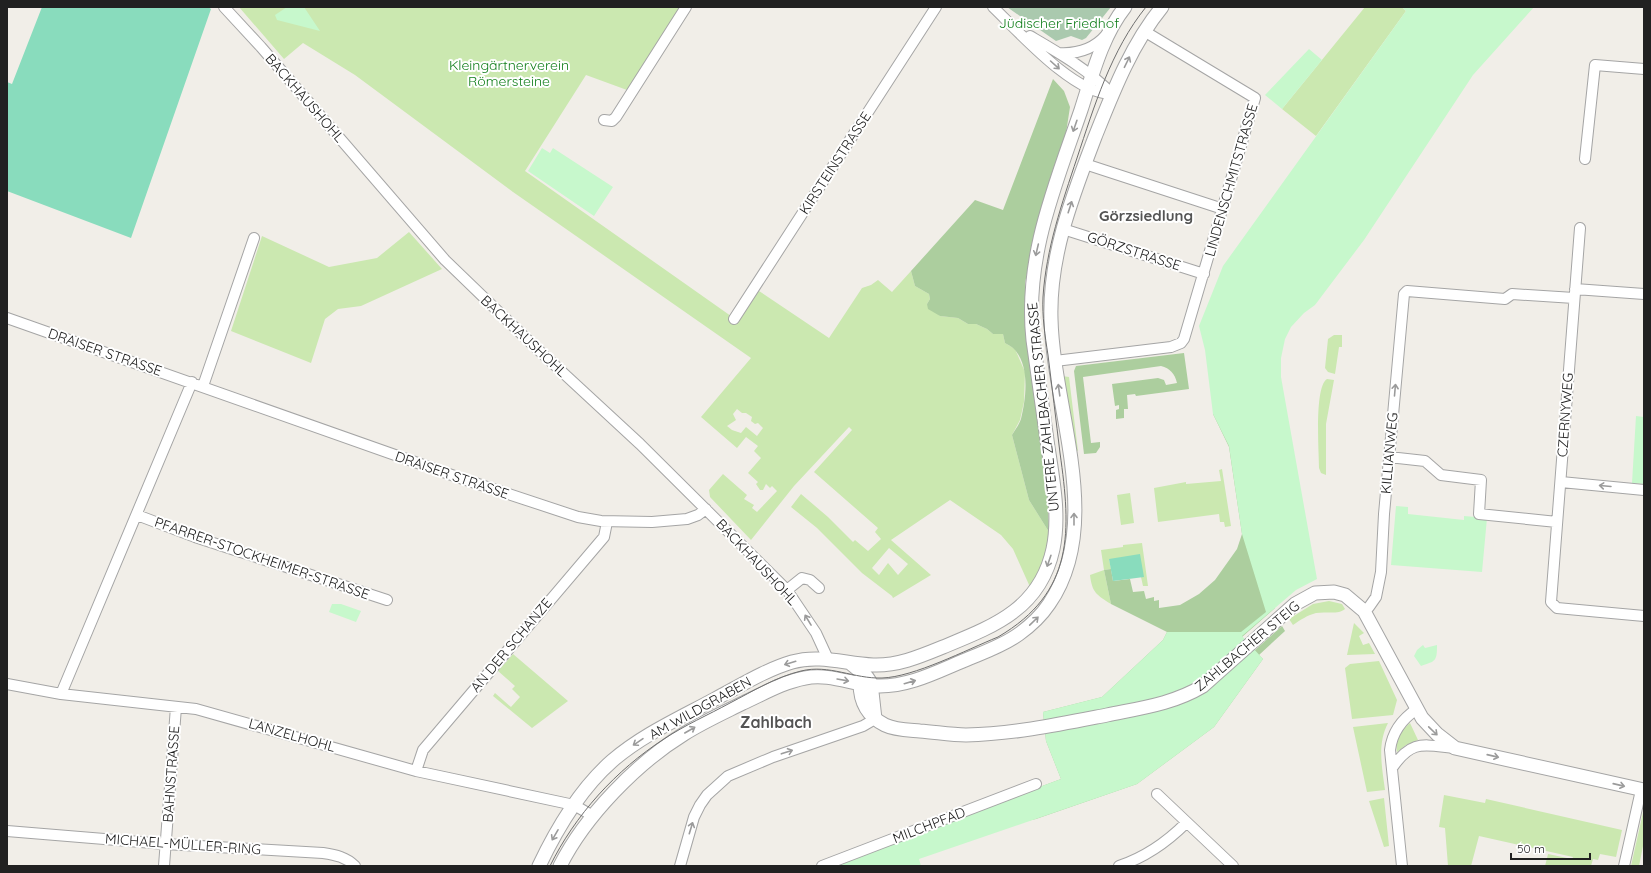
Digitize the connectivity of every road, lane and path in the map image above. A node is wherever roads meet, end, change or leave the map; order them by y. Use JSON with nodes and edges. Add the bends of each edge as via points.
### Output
{"nodes":[{"id":1,"x":224,"y":7,"type":"edge"},
{"id":2,"x":686,"y":7,"type":"edge"},
{"id":3,"x":936,"y":7,"type":"edge"},
{"id":4,"x":993,"y":7,"type":"edge"},
{"id":5,"x":1125,"y":7,"type":"edge"},
{"id":6,"x":1162,"y":7,"type":"edge"},
{"id":7,"x":1112,"y":27,"type":"junction"},
{"id":8,"x":1016,"y":28,"type":"junction"},
{"id":9,"x":1144,"y":31,"type":"junction"},
{"id":10,"x":1059,"y":53,"type":"junction"},
{"id":11,"x":1644,"y":69,"type":"edge"},
{"id":12,"x":1092,"y":76,"type":"junction"},
{"id":13,"x":1088,"y":89,"type":"junction"},
{"id":14,"x":1112,"y":94,"type":"junction"},
{"id":15,"x":604,"y":120,"type":"dead end"},
{"id":16,"x":1586,"y":159,"type":"dead end"},
{"id":17,"x":1085,"y":164,"type":"junction"},
{"id":18,"x":1223,"y":209,"type":"junction"},
{"id":19,"x":1580,"y":228,"type":"dead end"},
{"id":20,"x":1063,"y":229,"type":"junction"},
{"id":21,"x":254,"y":238,"type":"dead end"},
{"id":22,"x":1204,"y":274,"type":"junction"},
{"id":23,"x":1575,"y":293,"type":"junction"},
{"id":24,"x":1644,"y":294,"type":"edge"},
{"id":25,"x":7,"y":318,"type":"edge"},
{"id":26,"x":734,"y":318,"type":"dead end"},
{"id":27,"x":1055,"y":361,"type":"junction"},
{"id":28,"x":192,"y":382,"type":"junction"},
{"id":29,"x":204,"y":386,"type":"junction"},
{"id":30,"x":1389,"y":457,"type":"junction"},
{"id":31,"x":1561,"y":482,"type":"junction"},
{"id":32,"x":1644,"y":490,"type":"edge"},
{"id":33,"x":706,"y":509,"type":"junction"},
{"id":34,"x":137,"y":515,"type":"junction"},
{"id":35,"x":608,"y":522,"type":"junction"},
{"id":36,"x":1557,"y":522,"type":"junction"},
{"id":37,"x":819,"y":588,"type":"dead end"},
{"id":38,"x":787,"y":590,"type":"junction"},
{"id":39,"x":387,"y":600,"type":"dead end"},
{"id":40,"x":1364,"y":611,"type":"junction"},
{"id":41,"x":1644,"y":616,"type":"edge"},
{"id":42,"x":828,"y":659,"type":"junction"},
{"id":43,"x":850,"y":663,"type":"junction"},
{"id":44,"x":891,"y":664,"type":"junction"},
{"id":45,"x":825,"y":677,"type":"junction"},
{"id":46,"x":866,"y":682,"type":"junction"},
{"id":47,"x":7,"y":684,"type":"edge"},
{"id":48,"x":61,"y":694,"type":"junction"},
{"id":49,"x":176,"y":707,"type":"junction"},
{"id":50,"x":1417,"y":709,"type":"junction"},
{"id":51,"x":875,"y":719,"type":"junction"},
{"id":52,"x":1454,"y":748,"type":"junction"},
{"id":53,"x":1392,"y":768,"type":"junction"},
{"id":54,"x":416,"y":770,"type":"junction"},
{"id":55,"x":1036,"y":784,"type":"dead end"},
{"id":56,"x":1642,"y":790,"type":"edge"},
{"id":57,"x":1157,"y":794,"type":"dead end"},
{"id":58,"x":574,"y":805,"type":"junction"},
{"id":59,"x":593,"y":816,"type":"junction"},
{"id":60,"x":1186,"y":823,"type":"junction"},
{"id":61,"x":7,"y":831,"type":"edge"},
{"id":62,"x":165,"y":844,"type":"junction"},
{"id":63,"x":164,"y":866,"type":"edge"},
{"id":64,"x":355,"y":866,"type":"edge"},
{"id":65,"x":539,"y":866,"type":"edge"},
{"id":66,"x":560,"y":866,"type":"edge"},
{"id":67,"x":680,"y":866,"type":"edge"},
{"id":68,"x":822,"y":866,"type":"edge"},
{"id":69,"x":1120,"y":866,"type":"edge"},
{"id":70,"x":1233,"y":866,"type":"edge"},
{"id":71,"x":1402,"y":866,"type":"edge"},
{"id":72,"x":1624,"y":866,"type":"edge"}],
"edges":[{"from":1,"to":33,"type":"street","name":"BACKHAUSHOHL","via":[[445,260]]},
{"from":2,"to":15,"type":"street","via":[[616,117],[612,121]]},
{"from":3,"to":26,"type":"street","name":"KIRSTEINSTRASSE"},
{"from":4,"to":8,"type":"street"},
{"from":5,"to":7,"type":"street","name":"UNTERE ZAHLBACHER STRASSE"},
{"from":6,"to":9,"type":"street","name":"UNTERE ZAHLBACHER STRASSE"},
{"from":7,"to":10,"type":"street","via":[[1100,42],[1091,48],[1074,53]]},
{"from":7,"to":12,"type":"street","name":"UNTERE ZAHLBACHER STRASSE"},
{"from":8,"to":10,"type":"street"},
{"from":8,"to":13,"type":"street","one_way":true,"via":[[1068,77]]},
{"from":14,"to":9,"type":"street","name":"UNTERE ZAHLBACHER STRASSE","one_way":true},
{"from":9,"to":18,"type":"street","name":"LINDENSCHMITSTRASSE","via":[[1255,98]]},
{"from":10,"to":12,"type":"street"},
{"from":11,"to":16,"type":"street","via":[[1595,65]]},
{"from":12,"to":13,"type":"street","name":"UNTERE ZAHLBACHER STRASSE"},
{"from":12,"to":14,"type":"street"},
{"from":13,"to":14,"type":"street"},
{"from":13,"to":44,"type":"street","name":"UNTERE ZAHLBACHER STRASSE","one_way":true,"via":[[1047,209],[1031,284],[1032,340],[1056,517],[1053,548],[1048,566],[1032,594],[1008,617],[969,637],[909,660]]},
{"from":14,"to":17,"type":"street","name":"UNTERE ZAHLBACHER STRASSE"},
{"from":17,"to":18,"type":"street"},
{"from":20,"to":17,"type":"street","name":"UNTERE ZAHLBACHER STRASSE","one_way":true},
{"from":18,"to":22,"type":"street","name":"LINDENSCHMITSTRASSE"},
{"from":19,"to":23,"type":"street","name":"CZERNYWEG"},
{"from":20,"to":22,"type":"street","name":"GÖRZSTRASSE"},
{"from":20,"to":27,"type":"street","name":"UNTERE ZAHLBACHER STRASSE","via":[[1055,261],[1051,298]]},
{"from":21,"to":29,"type":"street"},
{"from":22,"to":27,"type":"street","name":"LINDENSCHMITSTRASSE","via":[[1181,343],[1170,347]]},
{"from":23,"to":24,"type":"street"},
{"from":30,"to":23,"type":"street","name":"KILLIANWEG","one_way":true,"via":[[1404,294],[1407,291],[1505,299],[1512,294]]},
{"from":23,"to":31,"type":"street","name":"CZERNYWEG"},
{"from":25,"to":28,"type":"street","name":"DRAISER STRASSE"},
{"from":46,"to":27,"type":"street","name":"UNTERE ZAHLBACHER STRASSE","one_way":true,"via":[[906,683],[1003,644],[1034,621],[1056,593],[1070,558],[1074,517],[1073,483]]},
{"from":28,"to":29,"type":"street","name":"DRAISER STRASSE"},
{"from":28,"to":34,"type":"street","name":"PFARRER-STOCKHEIMER-STRASSE"},
{"from":29,"to":35,"type":"street","name":"DRAISER STRASSE","via":[[521,499],[578,517]]},
{"from":30,"to":36,"type":"street","via":[[1424,460],[1441,475],[1481,480],[1479,514]]},
{"from":30,"to":40,"type":"street","name":"KILLIANWEG","via":[[1380,586],[1376,597]]},
{"from":32,"to":31,"type":"street","one_way":true},
{"from":31,"to":36,"type":"street","name":"CZERNYWEG"},
{"from":33,"to":35,"type":"street","name":"DRAISER STRASSE","via":[[687,519]]},
{"from":33,"to":38,"type":"street","name":"BACKHAUSHOHL"},
{"from":34,"to":39,"type":"street","name":"PFARRER-STOCKHEIMER-STRASSE","via":[[203,540]]},
{"from":34,"to":48,"type":"street","name":"PFARRER-STOCKHEIMER-STRASSE"},
{"from":35,"to":54,"type":"street","name":"AN DER SCHANZE","via":[[604,537],[422,750]]},
{"from":36,"to":41,"type":"street","name":"CZERNYWEG","via":[[1551,602],[1557,608]]},
{"from":37,"to":38,"type":"street","via":[[810,580],[802,578]]},
{"from":42,"to":38,"type":"street","name":"BACKHAUSHOHL","one_way":true,"via":[[816,633]]},
{"from":40,"to":50,"type":"street","name":"ZAHLBACHER STEIG"},
{"from":40,"to":51,"type":"street","name":"ZAHLBACHER STEIG","via":[[1352,599],[1339,593],[1323,592],[1308,596],[1282,614],[1202,686],[1159,705],[1045,727],[964,735],[900,729]]},
{"from":42,"to":43,"type":"street","name":"AM WILDGRABEN"},
{"from":42,"to":45,"type":"street","via":[[829,670]]},
{"from":42,"to":58,"type":"street","name":"AM WILDGRABEN","one_way":true,"via":[[801,660],[782,665],[660,729],[613,760]]},
{"from":43,"to":44,"type":"street","name":"UNTERE ZAHLBACHER STRASSE"},
{"from":43,"to":46,"type":"street"},
{"from":44,"to":46,"type":"street"},
{"from":45,"to":46,"type":"street","name":"AM WILDGRABEN","one_way":true},
{"from":59,"to":45,"type":"street","name":"AM WILDGRABEN","one_way":true,"via":[[647,762],[681,735],[786,684],[804,678]]},
{"from":46,"to":51,"type":"street"},
{"from":47,"to":48,"type":"street","name":"LANZELHOHL"},
{"from":48,"to":49,"type":"street","name":"LANZELHOHL"},
{"from":49,"to":54,"type":"street","name":"LANZELHOHL","via":[[222,715]]},
{"from":49,"to":62,"type":"street","name":"BAHNSTRASSE"},
{"from":50,"to":52,"type":"street","name":"ZAHLBACHER STEIG","one_way":true,"via":[[1427,724]]},
{"from":50,"to":53,"type":"street","via":[[1400,724],[1394,735],[1390,750]]},
{"from":67,"to":51,"type":"street","one_way":true,"via":[[700,805],[728,776],[773,757],[863,726]]},
{"from":52,"to":53,"type":"street","via":[[1423,745],[1414,747],[1404,752]]},
{"from":52,"to":56,"type":"street","one_way":true},
{"from":53,"to":71,"type":"street"},
{"from":54,"to":58,"type":"street","name":"LANZELHOHL"},
{"from":55,"to":68,"type":"street","name":"MILCHPFAD"},
{"from":56,"to":72,"type":"street"},
{"from":57,"to":60,"type":"street"},
{"from":58,"to":59,"type":"street"},
{"from":58,"to":65,"type":"street","name":"AM WILDGRABEN","one_way":true},
{"from":59,"to":66,"type":"street","name":"AM WILDGRABEN","via":[[574,841]]},
{"from":60,"to":69,"type":"street","via":[[1171,839],[1153,851]]},
{"from":60,"to":70,"type":"street"},
{"from":61,"to":62,"type":"street","name":"MICHAEL-MÜLLER-RING"},
{"from":62,"to":63,"type":"street","name":"BAHNSTRASSE"},
{"from":62,"to":64,"type":"street","name":"MICHAEL-MÜLLER-RING","via":[[323,853],[339,856]]}]}
